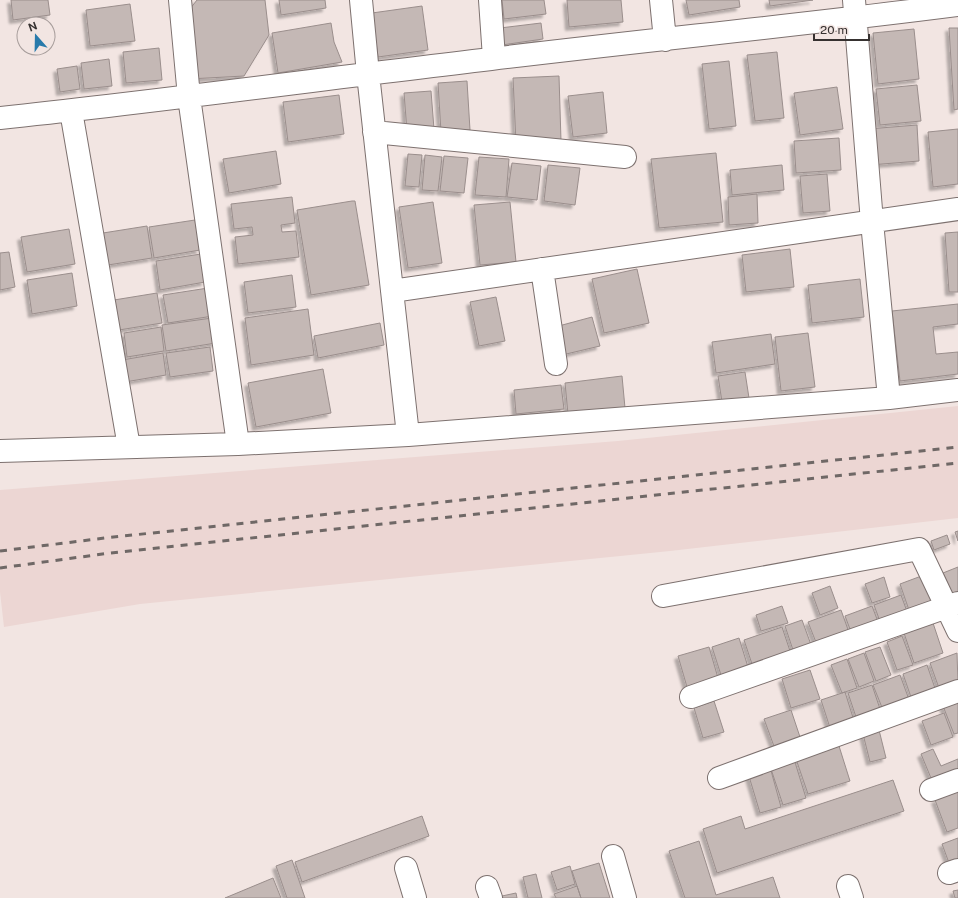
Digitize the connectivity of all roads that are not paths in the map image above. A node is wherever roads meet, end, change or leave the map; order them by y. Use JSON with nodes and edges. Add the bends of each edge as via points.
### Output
{"nodes":[{"id":1,"x":180,"y":0,"type":"edge"},
{"id":2,"x":361,"y":0,"type":"edge"},
{"id":3,"x":490,"y":0,"type":"edge"},
{"id":4,"x":661,"y":0,"type":"edge"},
{"id":5,"x":958,"y":5,"type":"edge"},
{"id":6,"x":856,"y":9,"type":"edge"},
{"id":7,"x":665,"y":40,"type":"junction"},
{"id":8,"x":494,"y":58,"type":"junction"},
{"id":9,"x":368,"y":74,"type":"junction"},
{"id":10,"x":189,"y":97,"type":"junction"},
{"id":11,"x":71,"y":111,"type":"junction"},
{"id":12,"x":0,"y":118,"type":"edge"},
{"id":13,"x":374,"y":132,"type":"junction"},
{"id":14,"x":625,"y":157,"type":"dead end"},
{"id":15,"x":958,"y":209,"type":"edge"},
{"id":16,"x":872,"y":222,"type":"junction"},
{"id":17,"x":542,"y":269,"type":"junction"},
{"id":18,"x":392,"y":291,"type":"junction"},
{"id":19,"x":556,"y":364,"type":"dead end"},
{"id":20,"x":958,"y":390,"type":"edge"},
{"id":21,"x":889,"y":398,"type":"junction"},
{"id":22,"x":408,"y":436,"type":"junction"},
{"id":23,"x":238,"y":444,"type":"junction"},
{"id":24,"x":129,"y":447,"type":"junction"},
{"id":25,"x":0,"y":451,"type":"edge"},
{"id":26,"x":663,"y":596,"type":"dead end"},
{"id":27,"x":953,"y":605,"type":"edge"},
{"id":28,"x":958,"y":631,"type":"edge"},
{"id":29,"x":958,"y":691,"type":"edge"},
{"id":30,"x":691,"y":697,"type":"dead end"},
{"id":31,"x":719,"y":778,"type":"dead end"},
{"id":32,"x":958,"y":780,"type":"edge"},
{"id":33,"x":931,"y":790,"type":"dead end"},
{"id":34,"x":613,"y":856,"type":"dead end"},
{"id":35,"x":406,"y":868,"type":"dead end"},
{"id":36,"x":415,"y":898,"type":"edge"},
{"id":37,"x":625,"y":898,"type":"edge"}],
"edges":[{"from":1,"to":10,"type":"street"},
{"from":2,"to":9,"type":"street"},
{"from":3,"to":8,"type":"street"},
{"from":4,"to":7,"type":"street"},
{"from":5,"to":6,"type":"street"},
{"from":6,"to":7,"type":"street"},
{"from":6,"to":16,"type":"street"},
{"from":7,"to":8,"type":"street"},
{"from":8,"to":9,"type":"street"},
{"from":9,"to":10,"type":"street"},
{"from":9,"to":13,"type":"street"},
{"from":10,"to":11,"type":"street"},
{"from":10,"to":23,"type":"street"},
{"from":11,"to":12,"type":"street"},
{"from":11,"to":24,"type":"street"},
{"from":13,"to":14,"type":"street"},
{"from":13,"to":18,"type":"street"},
{"from":15,"to":16,"type":"street"},
{"from":16,"to":17,"type":"street"},
{"from":16,"to":21,"type":"street"},
{"from":17,"to":18,"type":"street"},
{"from":17,"to":19,"type":"street"},
{"from":18,"to":22,"type":"street"},
{"from":20,"to":21,"type":"street"},
{"from":21,"to":22,"type":"street"},
{"from":22,"to":23,"type":"street"},
{"from":23,"to":24,"type":"street"},
{"from":24,"to":25,"type":"street"},
{"from":26,"to":27,"type":"street","via":[[919,548]]},
{"from":27,"to":28,"type":"street"},
{"from":27,"to":30,"type":"street"},
{"from":29,"to":31,"type":"street"},
{"from":32,"to":33,"type":"street"},
{"from":34,"to":37,"type":"street"},
{"from":35,"to":36,"type":"street"}]}
